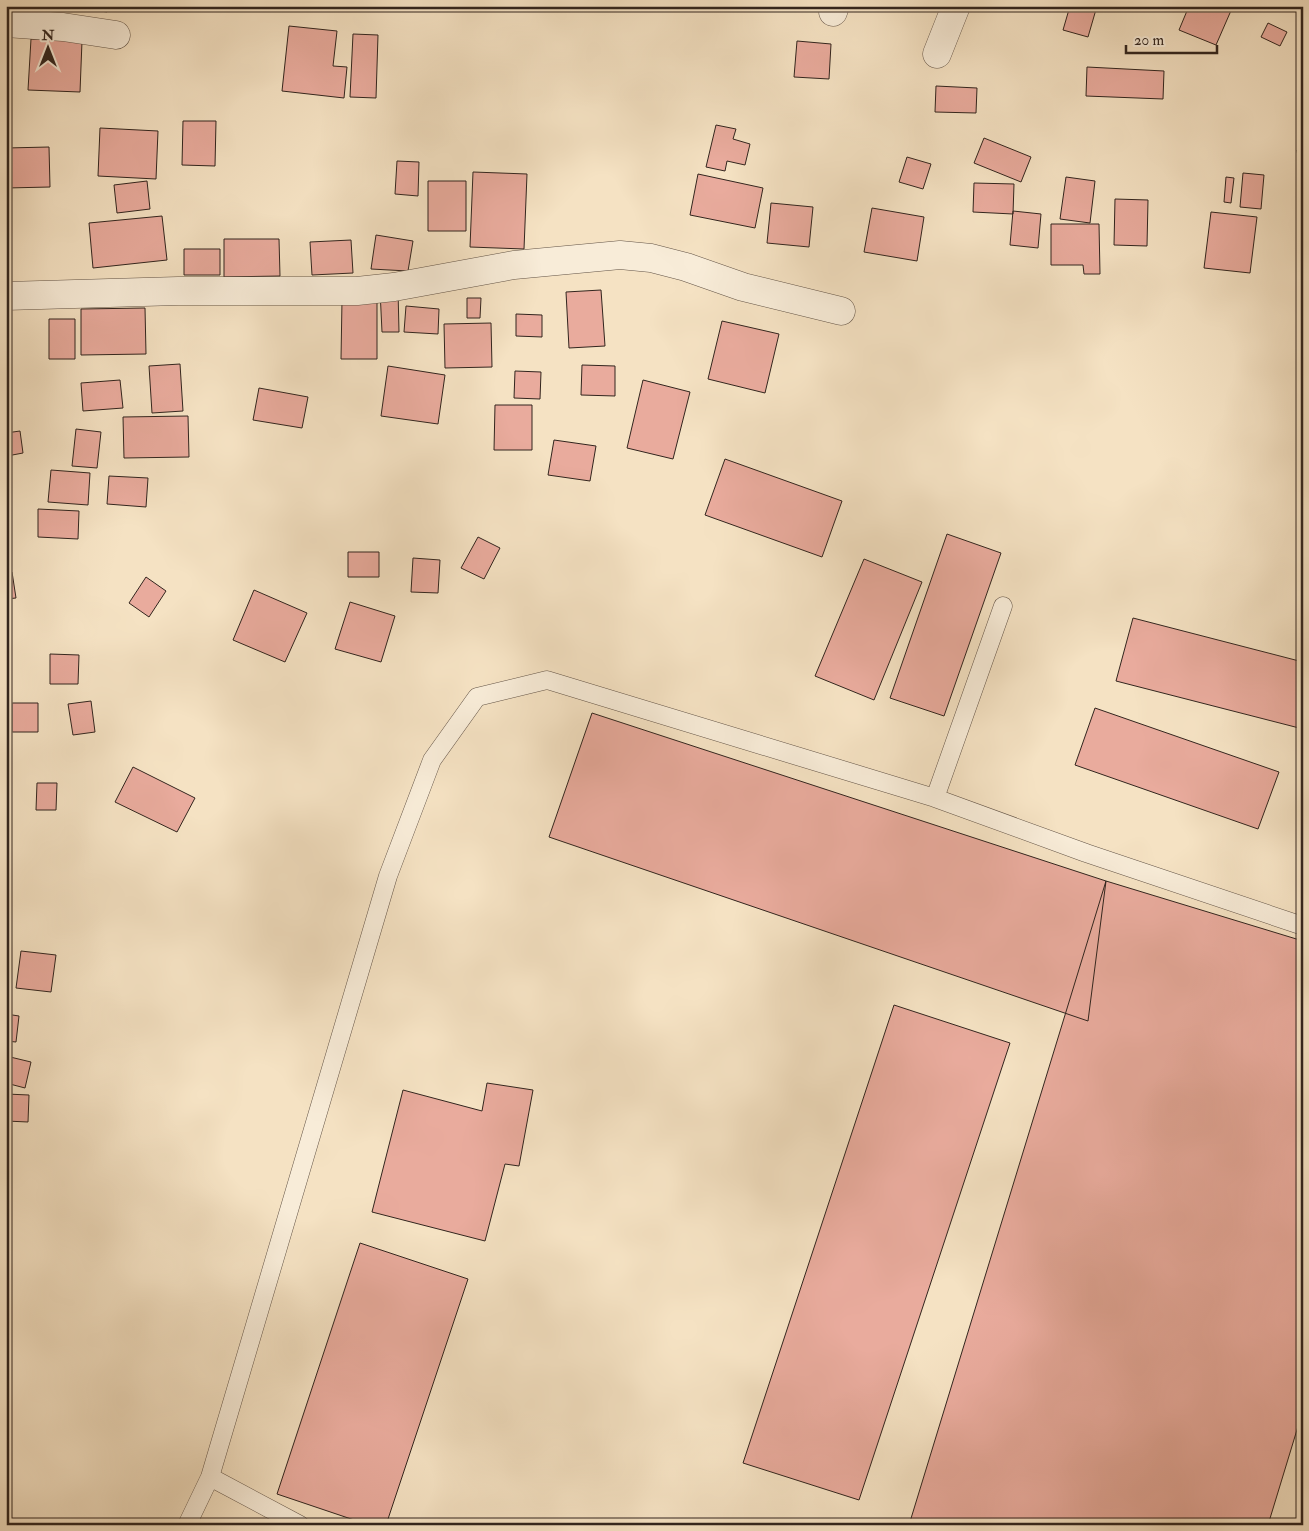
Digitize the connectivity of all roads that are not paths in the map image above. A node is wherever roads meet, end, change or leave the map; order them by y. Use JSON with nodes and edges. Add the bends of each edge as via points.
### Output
{"nodes":[{"id":1,"x":956,"y":6,"type":"edge"},
{"id":2,"x":6,"y":23,"type":"edge"},
{"id":3,"x":116,"y":35,"type":"dead end"},
{"id":4,"x":937,"y":54,"type":"dead end"},
{"id":5,"x":6,"y":296,"type":"edge"},
{"id":6,"x":841,"y":311,"type":"dead end"},
{"id":7,"x":1002,"y":606,"type":"dead end"},
{"id":8,"x":935,"y":798,"type":"junction"},
{"id":9,"x":1303,"y":926,"type":"edge"},
{"id":10,"x":210,"y":1477,"type":"junction"},
{"id":11,"x":187,"y":1525,"type":"edge"},
{"id":12,"x":300,"y":1525,"type":"edge"}],
"edges":[{"from":1,"to":4,"type":"street"},
{"from":2,"to":3,"type":"street"},
{"from":5,"to":6,"type":"street","via":[[178,291],[357,291],[514,265],[620,255],[651,258],[742,287]]},
{"from":7,"to":8,"type":"lane"},
{"from":8,"to":9,"type":"lane"},
{"from":8,"to":10,"type":"lane","via":[[547,680],[477,697],[432,760],[388,876]]},
{"from":10,"to":11,"type":"lane"},
{"from":10,"to":12,"type":"lane"}]}
